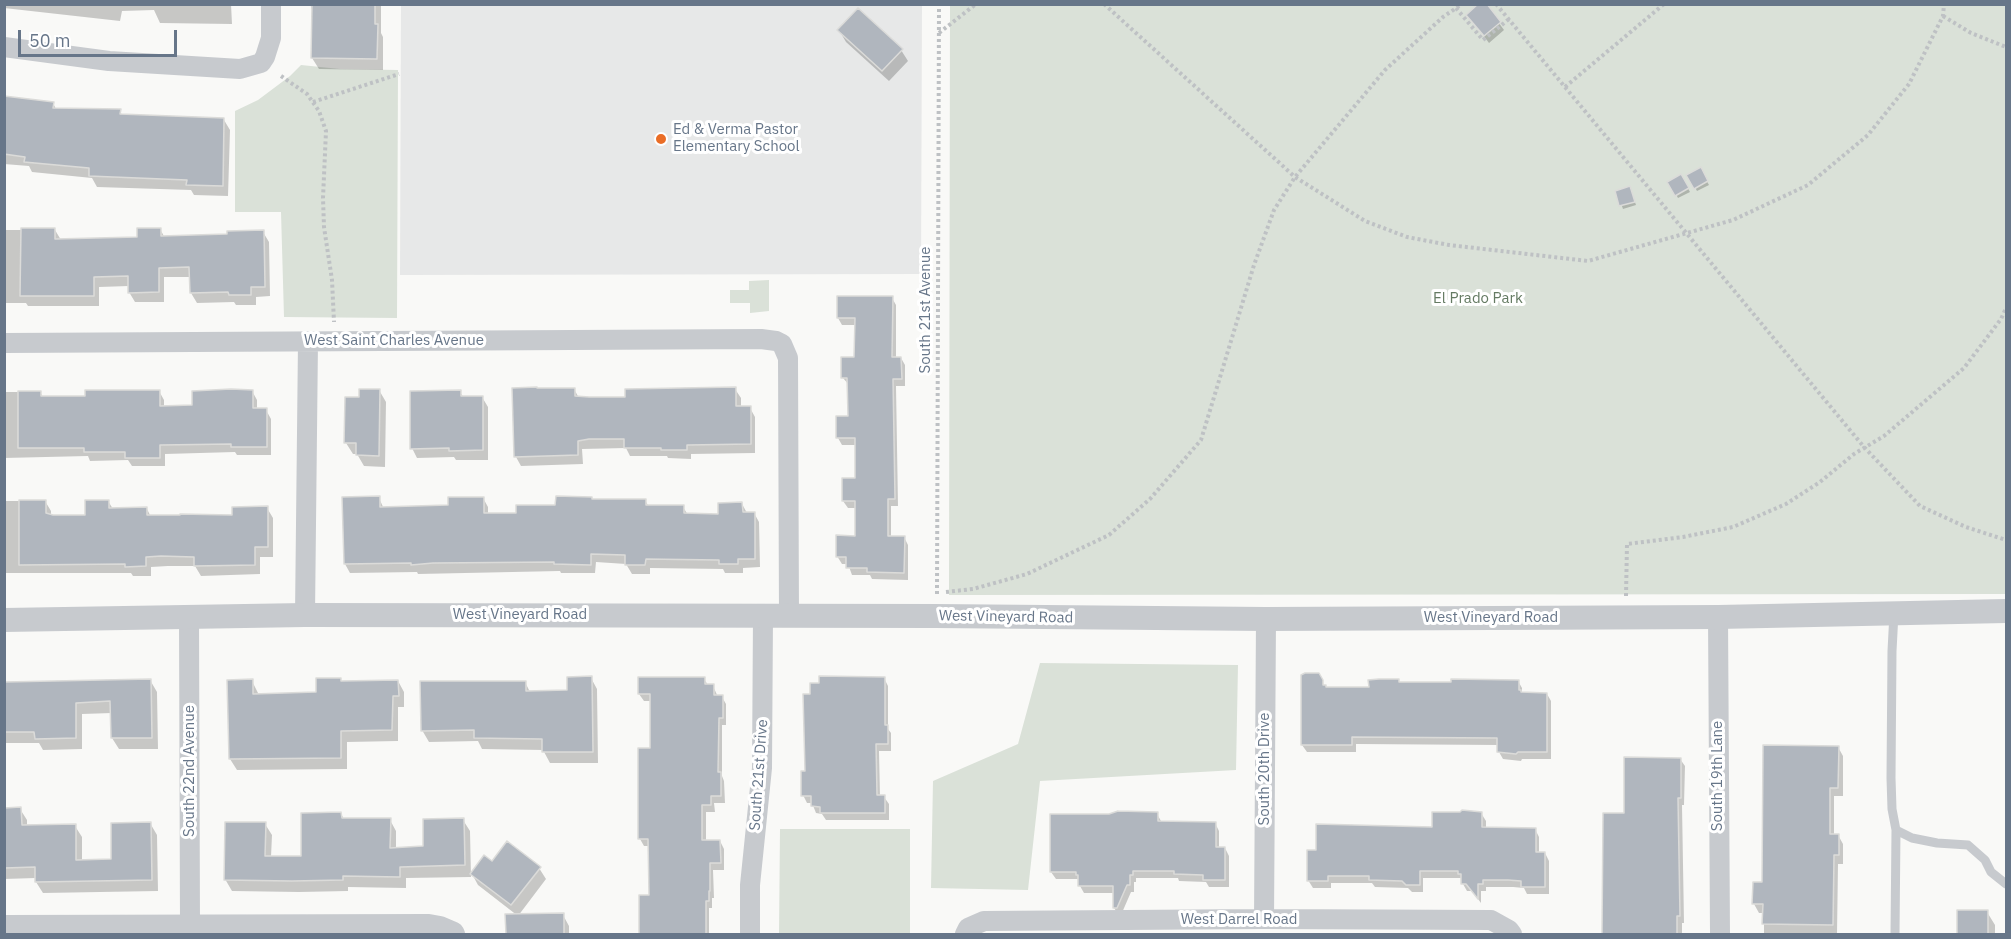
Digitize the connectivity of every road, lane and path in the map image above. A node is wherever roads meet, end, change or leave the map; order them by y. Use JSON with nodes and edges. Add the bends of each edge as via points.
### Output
{"nodes":[{"id":1,"x":271,"y":4,"type":"edge"},
{"id":2,"x":939,"y":4,"type":"edge"},
{"id":3,"x":976,"y":4,"type":"edge"},
{"id":4,"x":1104,"y":4,"type":"edge"},
{"id":5,"x":1462,"y":4,"type":"edge"},
{"id":6,"x":1496,"y":4,"type":"edge"},
{"id":7,"x":1664,"y":4,"type":"edge"},
{"id":8,"x":1944,"y":4,"type":"edge"},
{"id":9,"x":1456,"y":8,"type":"junction"},
{"id":10,"x":1943,"y":16,"type":"junction"},
{"id":11,"x":1509,"y":20,"type":"junction"},
{"id":12,"x":939,"y":33,"type":"junction"},
{"id":13,"x":4,"y":47,"type":"edge"},
{"id":14,"x":2007,"y":47,"type":"edge"},
{"id":15,"x":399,"y":74,"type":"dead end"},
{"id":16,"x":281,"y":76,"type":"dead end"},
{"id":17,"x":1565,"y":87,"type":"junction"},
{"id":18,"x":313,"y":102,"type":"junction"},
{"id":19,"x":1295,"y":177,"type":"junction"},
{"id":20,"x":1686,"y":232,"type":"junction"},
{"id":21,"x":2007,"y":308,"type":"edge"},
{"id":22,"x":333,"y":322,"type":"dead end"},
{"id":23,"x":308,"y":341,"type":"junction"},
{"id":24,"x":4,"y":343,"type":"edge"},
{"id":25,"x":1864,"y":447,"type":"junction"},
{"id":26,"x":2007,"y":540,"type":"edge"},
{"id":27,"x":936,"y":604,"type":"junction"},
{"id":28,"x":2007,"y":611,"type":"edge"},
{"id":29,"x":1894,"y":614,"type":"junction"},
{"id":30,"x":305,"y":615,"type":"junction"},
{"id":31,"x":763,"y":616,"type":"junction"},
{"id":32,"x":789,"y":616,"type":"junction"},
{"id":33,"x":189,"y":617,"type":"junction"},
{"id":34,"x":1719,"y":617,"type":"junction"},
{"id":35,"x":1626,"y":618,"type":"junction"},
{"id":36,"x":4,"y":620,"type":"edge"},
{"id":37,"x":1266,"y":620,"type":"junction"},
{"id":38,"x":1896,"y":830,"type":"junction"},
{"id":39,"x":2007,"y":884,"type":"edge"},
{"id":40,"x":1264,"y":919,"type":"junction"},
{"id":41,"x":4,"y":925,"type":"edge"},
{"id":42,"x":190,"y":925,"type":"junction"},
{"id":43,"x":966,"y":931,"type":"edge"},
{"id":44,"x":1510,"y":932,"type":"edge"},
{"id":45,"x":455,"y":933,"type":"edge"},
{"id":46,"x":750,"y":934,"type":"edge"},
{"id":47,"x":1720,"y":934,"type":"edge"},
{"id":48,"x":1895,"y":934,"type":"edge"}],
"edges":[{"from":1,"to":13,"type":"street","via":[[268,49],[261,63],[240,69],[109,61]]},
{"from":2,"to":12,"type":"path","name":"South 21st Avenue"},
{"from":3,"to":12,"type":"path"},
{"from":4,"to":19,"type":"path"},
{"from":5,"to":9,"type":"path"},
{"from":6,"to":11,"type":"path"},
{"from":7,"to":17,"type":"path"},
{"from":8,"to":10,"type":"path"},
{"from":9,"to":11,"type":"path","via":[[1484,40]]},
{"from":9,"to":19,"type":"path","via":[[1385,70]]},
{"from":10,"to":14,"type":"path","via":[[1971,33]]},
{"from":10,"to":20,"type":"path","via":[[1909,84],[1868,135],[1808,185],[1733,220]]},
{"from":11,"to":17,"type":"path"},
{"from":12,"to":27,"type":"path","name":"South 21st Avenue"},
{"from":15,"to":18,"type":"path"},
{"from":16,"to":18,"type":"path"},
{"from":17,"to":20,"type":"path"},
{"from":18,"to":22,"type":"path","via":[[326,130],[324,227]]},
{"from":19,"to":20,"type":"path","via":[[1365,221],[1407,237],[1449,245],[1588,261]]},
{"from":19,"to":27,"type":"path","via":[[1274,210],[1262,243],[1201,440],[1150,499],[1109,535],[1027,574]]},
{"from":20,"to":25,"type":"path"},
{"from":21,"to":25,"type":"path","via":[[1964,368],[1884,436]]},
{"from":23,"to":24,"type":"street","name":"West Saint Charles Avenue"},
{"from":23,"to":30,"type":"street"},
{"from":23,"to":32,"type":"street","name":"West Saint Charles Avenue","via":[[770,339],[782,344],[789,358]]},
{"from":25,"to":26,"type":"path","via":[[1920,506]]},
{"from":25,"to":35,"type":"path","via":[[1786,504],[1733,527],[1627,544]]},
{"from":27,"to":32,"type":"street","name":"West Vineyard Road"},
{"from":27,"to":37,"type":"street","name":"West Vineyard Road"},
{"from":28,"to":29,"type":"street","name":"West Vineyard Road"},
{"from":29,"to":34,"type":"street","name":"West Vineyard Road"},
{"from":29,"to":38,"type":"lane","via":[[1891,778]]},
{"from":30,"to":31,"type":"street","name":"West Vineyard Road"},
{"from":30,"to":33,"type":"street","name":"West Vineyard Road"},
{"from":31,"to":32,"type":"street","name":"West Vineyard Road"},
{"from":31,"to":46,"type":"street","name":"South 21st Drive","via":[[762,768],[750,885]]},
{"from":33,"to":36,"type":"street","name":"West Vineyard Road"},
{"from":33,"to":42,"type":"street","name":"South 22nd Avenue"},
{"from":34,"to":35,"type":"street","name":"West Vineyard Road"},
{"from":34,"to":47,"type":"street","name":"South 19th Lane"},
{"from":35,"to":37,"type":"street","name":"West Vineyard Road"},
{"from":37,"to":40,"type":"street","name":"South 20th Drive"},
{"from":38,"to":39,"type":"lane","via":[[1912,838],[1968,845]]},
{"from":38,"to":48,"type":"lane"},
{"from":40,"to":43,"type":"street","name":"West Darrel Road","via":[[984,921]]},
{"from":40,"to":44,"type":"street","name":"West Darrel Road","via":[[1491,920]]},
{"from":41,"to":42,"type":"street"},
{"from":42,"to":45,"type":"street","via":[[429,924]]}]}
